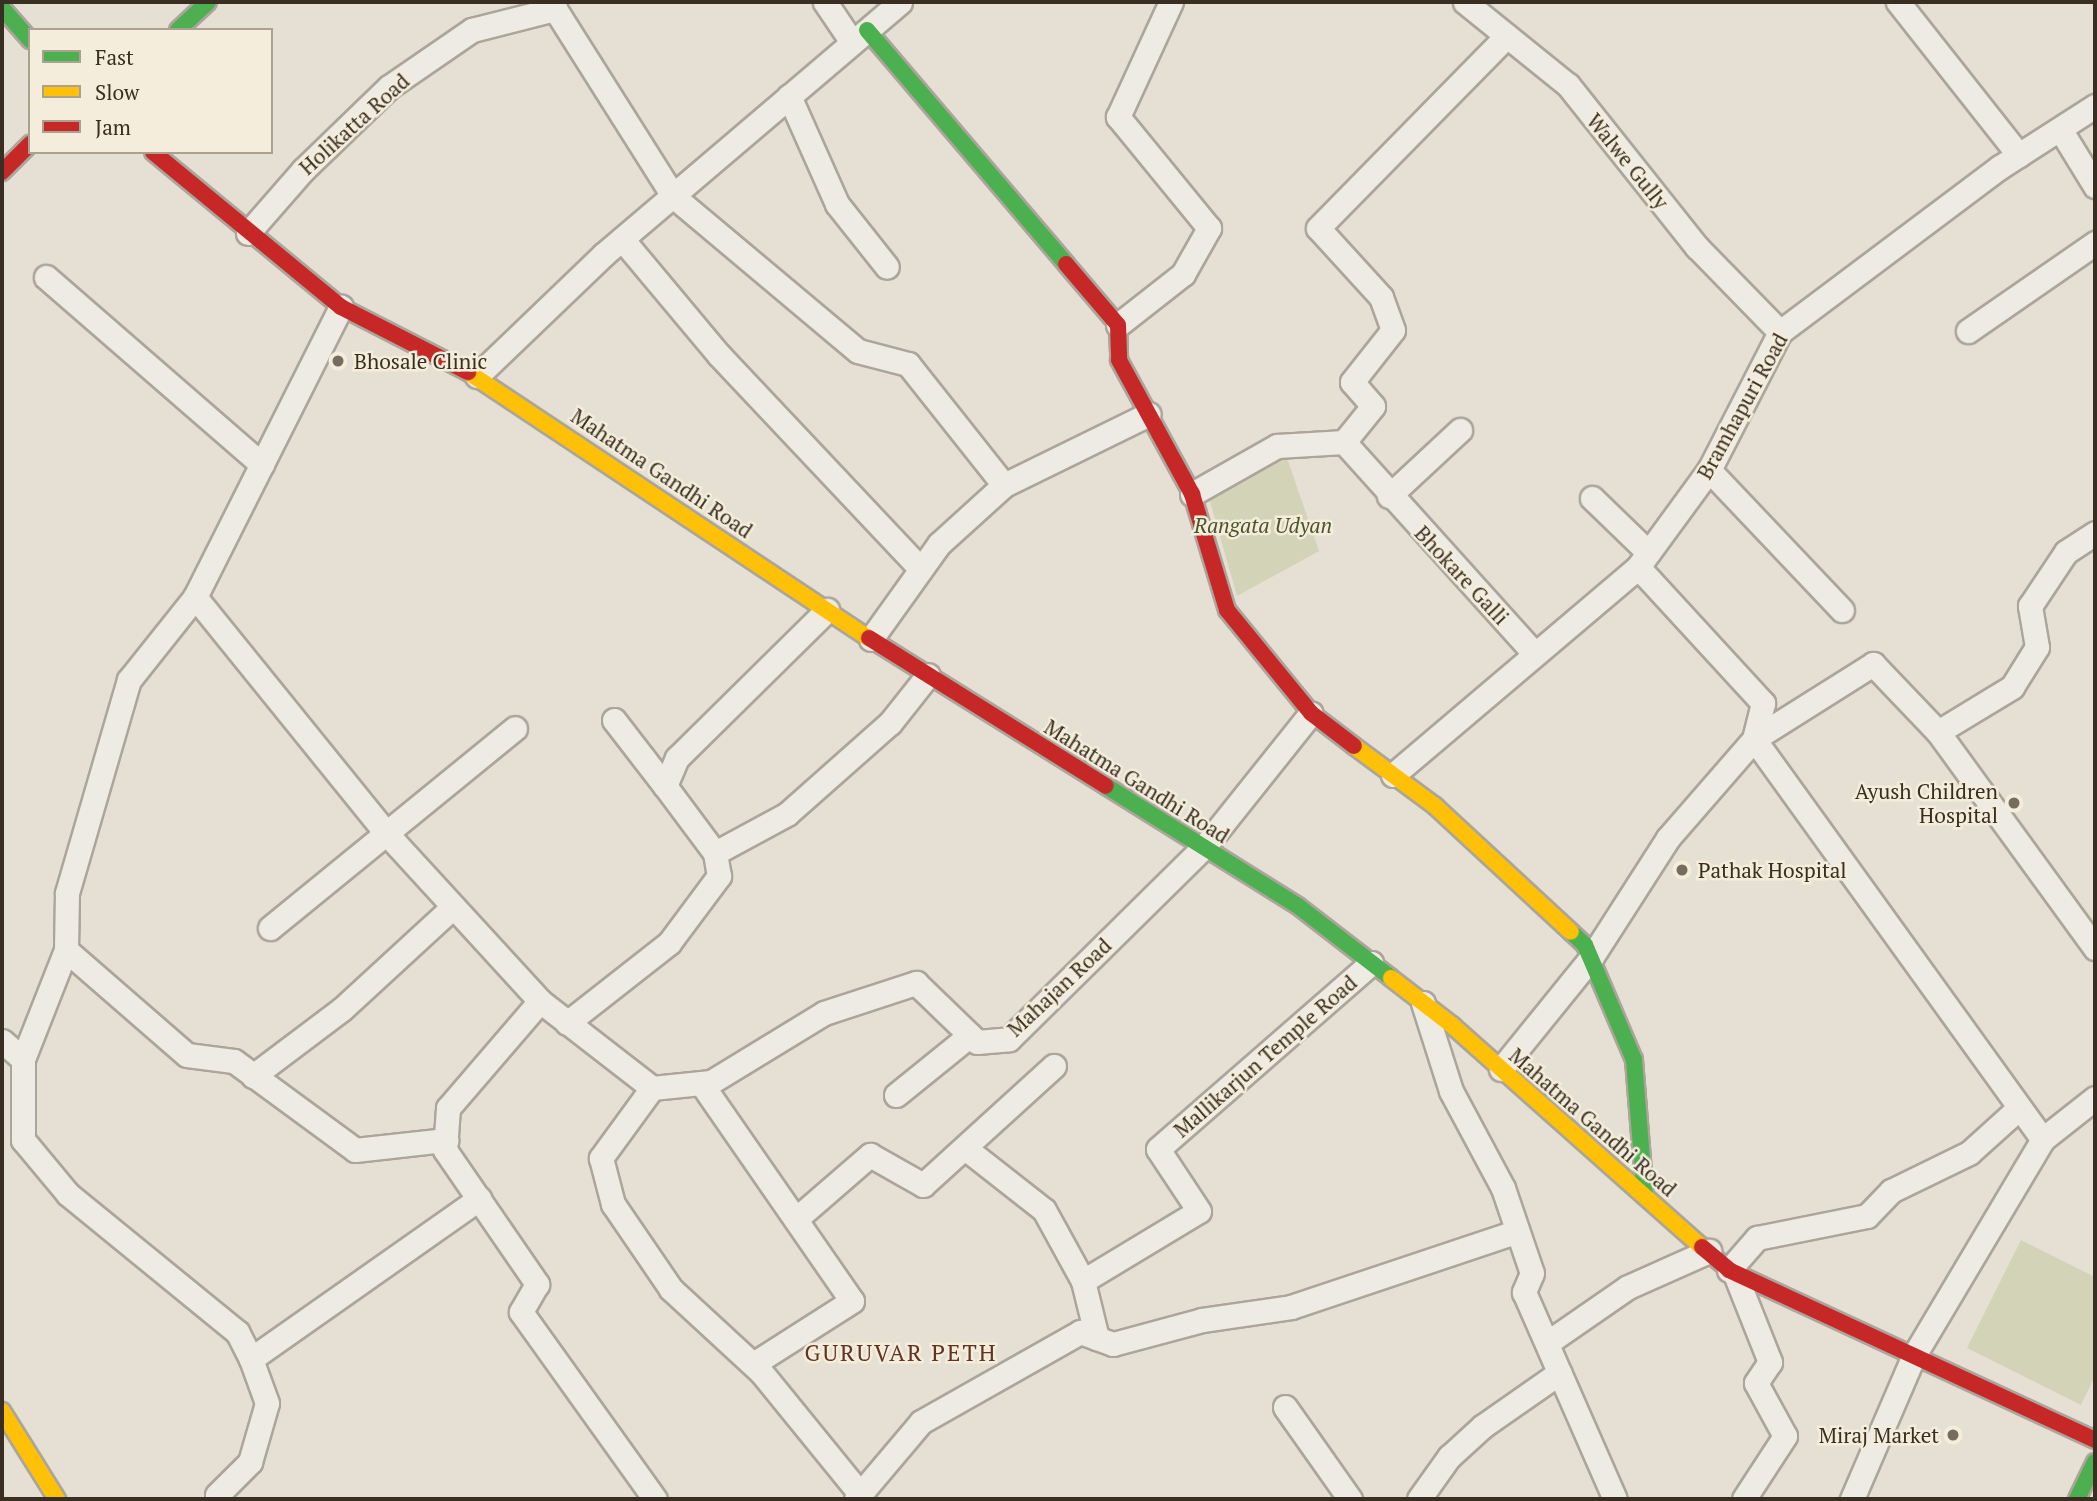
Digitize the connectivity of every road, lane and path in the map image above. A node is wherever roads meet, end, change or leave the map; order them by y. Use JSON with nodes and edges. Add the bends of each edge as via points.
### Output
{"nodes":[{"id":1,"x":208,"y":2,"type":"edge"},
{"id":2,"x":825,"y":2,"type":"edge"},
{"id":3,"x":900,"y":2,"type":"edge"},
{"id":4,"x":1171,"y":2,"type":"edge"},
{"id":5,"x":1465,"y":2,"type":"edge"},
{"id":6,"x":1898,"y":2,"type":"edge"},
{"id":7,"x":556,"y":5,"type":"edge"},
{"id":8,"x":2,"y":8,"type":"edge"},
{"id":9,"x":180,"y":28,"type":"edge"},
{"id":10,"x":860,"y":36,"type":"junction"},
{"id":11,"x":1507,"y":36,"type":"junction"},
{"id":12,"x":28,"y":38,"type":"edge"},
{"id":13,"x":789,"y":96,"type":"junction"},
{"id":14,"x":2095,"y":106,"type":"edge"},
{"id":15,"x":2060,"y":129,"type":"junction"},
{"id":16,"x":28,"y":146,"type":"edge"},
{"id":17,"x":155,"y":154,"type":"edge"},
{"id":18,"x":2019,"y":155,"type":"junction"},
{"id":19,"x":2,"y":172,"type":"edge"},
{"id":20,"x":2095,"y":186,"type":"edge"},
{"id":21,"x":673,"y":196,"type":"junction"},
{"id":22,"x":248,"y":233,"type":"junction"},
{"id":23,"x":622,"y":239,"type":"junction"},
{"id":24,"x":2095,"y":243,"type":"edge"},
{"id":25,"x":887,"y":267,"type":"dead end"},
{"id":26,"x":46,"y":277,"type":"dead end"},
{"id":27,"x":341,"y":307,"type":"junction"},
{"id":28,"x":1118,"y":325,"type":"junction"},
{"id":29,"x":1968,"y":331,"type":"dead end"},
{"id":30,"x":1780,"y":332,"type":"junction"},
{"id":31,"x":477,"y":376,"type":"junction"},
{"id":32,"x":1149,"y":414,"type":"junction"},
{"id":33,"x":1460,"y":430,"type":"dead end"},
{"id":34,"x":1344,"y":442,"type":"junction"},
{"id":35,"x":262,"y":465,"type":"junction"},
{"id":36,"x":1709,"y":470,"type":"junction"},
{"id":37,"x":1004,"y":485,"type":"junction"},
{"id":38,"x":1192,"y":494,"type":"junction"},
{"id":39,"x":1389,"y":496,"type":"junction"},
{"id":40,"x":1592,"y":498,"type":"dead end"},
{"id":41,"x":2095,"y":533,"type":"edge"},
{"id":42,"x":1643,"y":559,"type":"junction"},
{"id":43,"x":921,"y":569,"type":"junction"},
{"id":44,"x":195,"y":597,"type":"junction"},
{"id":45,"x":827,"y":610,"type":"junction"},
{"id":46,"x":1842,"y":610,"type":"dead end"},
{"id":47,"x":871,"y":639,"type":"junction"},
{"id":48,"x":1535,"y":654,"type":"junction"},
{"id":49,"x":928,"y":675,"type":"junction"},
{"id":50,"x":1311,"y":713,"type":"junction"},
{"id":51,"x":614,"y":720,"type":"dead end"},
{"id":52,"x":515,"y":728,"type":"dead end"},
{"id":53,"x":1938,"y":732,"type":"junction"},
{"id":54,"x":1754,"y":739,"type":"junction"},
{"id":55,"x":1394,"y":775,"type":"junction"},
{"id":56,"x":664,"y":786,"type":"junction"},
{"id":57,"x":387,"y":834,"type":"junction"},
{"id":58,"x":1204,"y":847,"type":"junction"},
{"id":59,"x":715,"y":853,"type":"junction"},
{"id":60,"x":453,"y":906,"type":"junction"},
{"id":61,"x":270,"y":928,"type":"dead end"},
{"id":62,"x":2095,"y":948,"type":"edge"},
{"id":63,"x":66,"y":950,"type":"junction"},
{"id":64,"x":1591,"y":958,"type":"junction"},
{"id":65,"x":1371,"y":963,"type":"junction"},
{"id":66,"x":540,"y":1001,"type":"junction"},
{"id":67,"x":1423,"y":1003,"type":"junction"},
{"id":68,"x":567,"y":1023,"type":"junction"},
{"id":69,"x":970,"y":1035,"type":"junction"},
{"id":70,"x":2,"y":1041,"type":"edge"},
{"id":71,"x":23,"y":1059,"type":"junction"},
{"id":72,"x":1054,"y":1066,"type":"dead end"},
{"id":73,"x":1501,"y":1069,"type":"junction"},
{"id":74,"x":253,"y":1076,"type":"junction"},
{"id":75,"x":701,"y":1083,"type":"junction"},
{"id":76,"x":652,"y":1088,"type":"junction"},
{"id":77,"x":896,"y":1095,"type":"dead end"},
{"id":78,"x":2095,"y":1098,"type":"edge"},
{"id":79,"x":2019,"y":1108,"type":"junction"},
{"id":80,"x":2043,"y":1139,"type":"junction"},
{"id":81,"x":446,"y":1140,"type":"junction"},
{"id":82,"x":965,"y":1147,"type":"junction"},
{"id":83,"x":1645,"y":1197,"type":"junction"},
{"id":84,"x":479,"y":1199,"type":"junction"},
{"id":85,"x":796,"y":1219,"type":"junction"},
{"id":86,"x":1515,"y":1232,"type":"junction"},
{"id":87,"x":1709,"y":1251,"type":"junction"},
{"id":88,"x":1732,"y":1272,"type":"junction"},
{"id":89,"x":1083,"y":1281,"type":"junction"},
{"id":90,"x":1097,"y":1338,"type":"junction"},
{"id":91,"x":1547,"y":1343,"type":"junction"},
{"id":92,"x":1914,"y":1356,"type":"junction"},
{"id":93,"x":251,"y":1359,"type":"junction"},
{"id":94,"x":754,"y":1364,"type":"junction"},
{"id":95,"x":1559,"y":1373,"type":"junction"},
{"id":96,"x":1285,"y":1407,"type":"dead end"},
{"id":97,"x":2,"y":1411,"type":"edge"},
{"id":98,"x":2095,"y":1440,"type":"edge"},
{"id":99,"x":2095,"y":1462,"type":"edge"},
{"id":100,"x":858,"y":1496,"type":"edge"},
{"id":101,"x":215,"y":1498,"type":"edge"},
{"id":102,"x":57,"y":1499,"type":"edge"},
{"id":103,"x":655,"y":1499,"type":"edge"},
{"id":104,"x":1350,"y":1499,"type":"edge"},
{"id":105,"x":1419,"y":1499,"type":"edge"},
{"id":106,"x":1615,"y":1499,"type":"edge"},
{"id":107,"x":1744,"y":1499,"type":"edge"},
{"id":108,"x":1852,"y":1499,"type":"edge"},
{"id":109,"x":2077,"y":1499,"type":"edge"}],
"edges":[{"from":1,"to":9,"type":"main road"},
{"from":2,"to":10,"type":"street"},
{"from":3,"to":10,"type":"street"},
{"from":4,"to":28,"type":"street","via":[[1118,117],[1209,228],[1183,274]]},
{"from":5,"to":11,"type":"street","name":"Walwe Gully"},
{"from":6,"to":18,"type":"street"},
{"from":7,"to":21,"type":"street"},
{"from":7,"to":22,"type":"street","name":"Holikatta Road","via":[[472,30],[389,87],[303,170]]},
{"from":8,"to":12,"type":"main road"},
{"from":10,"to":13,"type":"street"},
{"from":10,"to":28,"type":"main road"},
{"from":11,"to":30,"type":"street","name":"Walwe Gully","via":[[1568,85],[1697,247]]},
{"from":11,"to":34,"type":"street","via":[[1318,228],[1381,297],[1394,330],[1352,382],[1373,406]]},
{"from":13,"to":21,"type":"street"},
{"from":13,"to":25,"type":"street","via":[[836,204]]},
{"from":14,"to":15,"type":"street","name":"Bramhapuri Road"},
{"from":15,"to":18,"type":"street","name":"Bramhapuri Road"},
{"from":15,"to":20,"type":"street"},
{"from":16,"to":19,"type":"main road"},
{"from":17,"to":22,"type":"main road","name":"Mahatma Gandhi Road"},
{"from":18,"to":30,"type":"street","name":"Bramhapuri Road"},
{"from":21,"to":23,"type":"street"},
{"from":21,"to":37,"type":"street","via":[[858,351],[908,364]]},
{"from":22,"to":27,"type":"main road","name":"Mahatma Gandhi Road"},
{"from":23,"to":31,"type":"street"},
{"from":23,"to":43,"type":"street","via":[[719,355]]},
{"from":24,"to":29,"type":"street"},
{"from":26,"to":35,"type":"street"},
{"from":27,"to":31,"type":"main road","name":"Mahatma Gandhi Road"},
{"from":27,"to":35,"type":"street"},
{"from":28,"to":32,"type":"main road","via":[[1119,360]]},
{"from":30,"to":36,"type":"street","name":"Bramhapuri Road"},
{"from":31,"to":45,"type":"main road","name":"Mahatma Gandhi Road"},
{"from":32,"to":37,"type":"street"},
{"from":32,"to":38,"type":"main road"},
{"from":33,"to":39,"type":"street"},
{"from":34,"to":38,"type":"street","via":[[1277,446]]},
{"from":34,"to":39,"type":"street","name":"Bhokare Galli"},
{"from":35,"to":44,"type":"street"},
{"from":36,"to":42,"type":"street","name":"Bramhapuri Road"},
{"from":36,"to":46,"type":"street"},
{"from":37,"to":43,"type":"street","via":[[939,544]]},
{"from":38,"to":50,"type":"main road","via":[[1227,610]]},
{"from":39,"to":48,"type":"street","name":"Bhokare Galli"},
{"from":40,"to":42,"type":"street"},
{"from":41,"to":53,"type":"street","via":[[2066,552],[2030,606],[2037,647],[2012,687]]},
{"from":42,"to":48,"type":"street","name":"Bramhapuri Road"},
{"from":42,"to":54,"type":"street","via":[[1763,703]]},
{"from":43,"to":47,"type":"street"},
{"from":44,"to":57,"type":"street"},
{"from":44,"to":63,"type":"street","via":[[129,680],[67,893]]},
{"from":45,"to":47,"type":"main road","name":"Mahatma Gandhi Road"},
{"from":45,"to":56,"type":"street","via":[[677,758]]},
{"from":47,"to":49,"type":"main road","name":"Mahatma Gandhi Road"},
{"from":48,"to":55,"type":"street","name":"Bramhapuri Road"},
{"from":49,"to":58,"type":"main road","name":"Mahatma Gandhi Road"},
{"from":49,"to":59,"type":"street","via":[[890,723],[786,814]]},
{"from":50,"to":55,"type":"main road"},
{"from":50,"to":58,"type":"street"},
{"from":51,"to":56,"type":"street"},
{"from":52,"to":57,"type":"street"},
{"from":53,"to":54,"type":"street","via":[[1873,664]]},
{"from":53,"to":62,"type":"street"},
{"from":54,"to":64,"type":"street","via":[[1668,838]]},
{"from":54,"to":79,"type":"street"},
{"from":55,"to":64,"type":"main road","via":[[1435,806],[1585,945]]},
{"from":56,"to":59,"type":"street"},
{"from":57,"to":60,"type":"street"},
{"from":57,"to":61,"type":"street"},
{"from":58,"to":65,"type":"main road","name":"Mahatma Gandhi Road","via":[[1298,906]]},
{"from":58,"to":69,"type":"street","name":"Mahajan Road","via":[[1009,1039],[977,1042]]},
{"from":59,"to":68,"type":"street","via":[[719,876],[669,943]]},
{"from":60,"to":66,"type":"street"},
{"from":60,"to":74,"type":"street","via":[[342,1009]]},
{"from":63,"to":71,"type":"street"},
{"from":63,"to":74,"type":"street","via":[[187,1055],[234,1061]]},
{"from":64,"to":73,"type":"street"},
{"from":64,"to":83,"type":"main road","via":[[1634,1060]]},
{"from":65,"to":67,"type":"main road","name":"Mahatma Gandhi Road"},
{"from":65,"to":89,"type":"street","name":"Mallikarjun Temple Road","via":[[1158,1149],[1199,1211]]},
{"from":66,"to":68,"type":"street"},
{"from":66,"to":81,"type":"street","via":[[448,1108]]},
{"from":67,"to":73,"type":"main road","name":"Mahatma Gandhi Road"},
{"from":67,"to":86,"type":"street","via":[[1451,1091],[1503,1188]]},
{"from":68,"to":76,"type":"street"},
{"from":69,"to":75,"type":"street","via":[[916,983],[824,1013],[711,1082]]},
{"from":69,"to":77,"type":"street"},
{"from":70,"to":71,"type":"street"},
{"from":71,"to":93,"type":"street","via":[[23,1140],[68,1194],[237,1332]]},
{"from":72,"to":82,"type":"street"},
{"from":73,"to":83,"type":"main road","name":"Mahatma Gandhi Road"},
{"from":74,"to":81,"type":"street","via":[[355,1150]]},
{"from":75,"to":76,"type":"street"},
{"from":75,"to":85,"type":"street"},
{"from":76,"to":94,"type":"street","via":[[601,1158],[613,1204],[671,1289]]},
{"from":78,"to":80,"type":"street"},
{"from":79,"to":80,"type":"street"},
{"from":79,"to":88,"type":"street","via":[[1969,1153],[1891,1192],[1867,1216],[1757,1238]]},
{"from":80,"to":92,"type":"street"},
{"from":81,"to":84,"type":"street","via":[[445,1150]]},
{"from":82,"to":85,"type":"street","via":[[923,1185],[870,1155]]},
{"from":82,"to":89,"type":"street","via":[[1044,1210]]},
{"from":83,"to":87,"type":"main road","name":"Mahatma Gandhi Road"},
{"from":84,"to":93,"type":"street"},
{"from":84,"to":103,"type":"street","via":[[537,1284],[521,1312]]},
{"from":85,"to":94,"type":"street","via":[[852,1301]]},
{"from":86,"to":90,"type":"street","via":[[1291,1307],[1202,1320],[1113,1344]]},
{"from":86,"to":91,"type":"street","via":[[1532,1273],[1524,1292]]},
{"from":87,"to":88,"type":"main road","name":"Mahatma Gandhi Road"},
{"from":87,"to":91,"type":"street","via":[[1628,1287]]},
{"from":88,"to":92,"type":"main road","name":"Mahatma Gandhi Road"},
{"from":88,"to":107,"type":"street","via":[[1770,1362],[1756,1383],[1785,1436]]},
{"from":89,"to":90,"type":"street"},
{"from":90,"to":100,"type":"street","via":[[1080,1332],[921,1422]]},
{"from":91,"to":95,"type":"street"},
{"from":92,"to":98,"type":"main road","name":"Mahatma Gandhi Road"},
{"from":92,"to":108,"type":"street"},
{"from":93,"to":101,"type":"street","via":[[267,1403],[250,1462]]},
{"from":94,"to":100,"type":"street"},
{"from":95,"to":105,"type":"street","via":[[1483,1426],[1449,1457]]},
{"from":95,"to":106,"type":"street"},
{"from":96,"to":104,"type":"street"},
{"from":97,"to":102,"type":"main road"},
{"from":99,"to":109,"type":"main road"}]}
